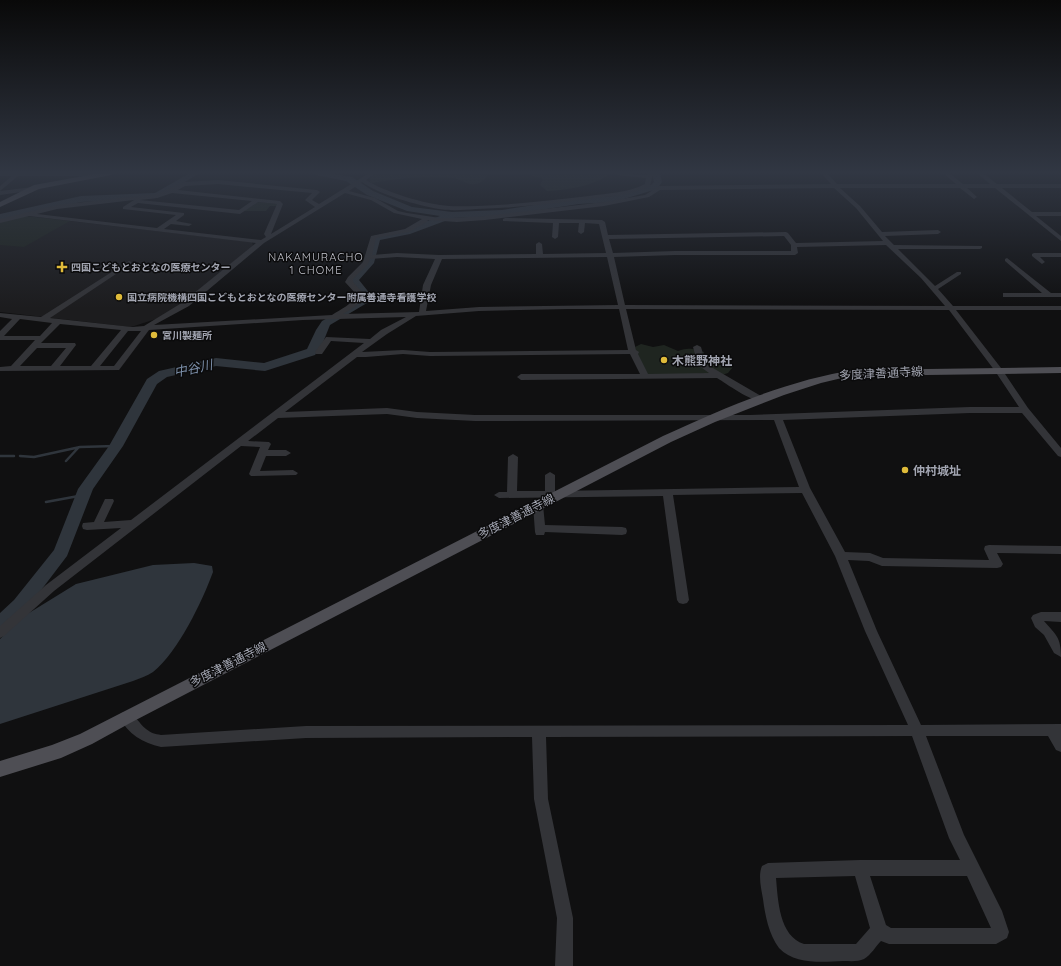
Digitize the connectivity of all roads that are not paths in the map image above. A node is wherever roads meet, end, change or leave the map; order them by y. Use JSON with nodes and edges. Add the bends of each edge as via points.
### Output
{"nodes":[{"id":1,"x":58,"y":218,"type":"edge"},
{"id":2,"x":176,"y":218,"type":"edge"},
{"id":3,"x":274,"y":218,"type":"edge"},
{"id":4,"x":300,"y":218,"type":"edge"},
{"id":5,"x":424,"y":218,"type":"edge"},
{"id":6,"x":484,"y":218,"type":"edge"},
{"id":7,"x":584,"y":218,"type":"edge"},
{"id":8,"x":867,"y":218,"type":"edge"},
{"id":9,"x":1035,"y":218,"type":"edge"},
{"id":10,"x":428,"y":219,"type":"junction"},
{"id":11,"x":451,"y":220,"type":"junction"},
{"id":12,"x":556,"y":221,"type":"junction"},
{"id":13,"x":171,"y":222,"type":"junction"},
{"id":14,"x":584,"y":222,"type":"junction"},
{"id":15,"x":190,"y":224,"type":"dead end"},
{"id":16,"x":158,"y":230,"type":"junction"},
{"id":17,"x":581,"y":232,"type":"dead end"},
{"id":18,"x":938,"y":232,"type":"dead end"},
{"id":19,"x":880,"y":234,"type":"junction"},
{"id":20,"x":555,"y":236,"type":"dead end"},
{"id":21,"x":606,"y":237,"type":"junction"},
{"id":22,"x":270,"y":238,"type":"junction"},
{"id":23,"x":1061,"y":239,"type":"edge"},
{"id":24,"x":262,"y":242,"type":"junction"},
{"id":25,"x":539,"y":244,"type":"dead end"},
{"id":26,"x":794,"y":245,"type":"junction"},
{"id":27,"x":890,"y":245,"type":"junction"},
{"id":28,"x":980,"y":247,"type":"dead end"},
{"id":29,"x":1061,"y":255,"type":"edge"},
{"id":30,"x":540,"y":256,"type":"junction"},
{"id":31,"x":610,"y":256,"type":"junction"},
{"id":32,"x":368,"y":257,"type":"junction"},
{"id":33,"x":439,"y":257,"type":"junction"},
{"id":34,"x":1007,"y":260,"type":"dead end"},
{"id":35,"x":1042,"y":262,"type":"dead end"},
{"id":36,"x":129,"y":263,"type":"dead end"},
{"id":37,"x":959,"y":273,"type":"dead end"},
{"id":38,"x":934,"y":289,"type":"junction"},
{"id":39,"x":1006,"y":295,"type":"dead end"},
{"id":40,"x":1049,"y":295,"type":"junction"},
{"id":41,"x":1060,"y":296,"type":"edge"},
{"id":42,"x":621,"y":308,"type":"junction"},
{"id":43,"x":951,"y":308,"type":"junction"},
{"id":44,"x":1061,"y":308,"type":"edge"},
{"id":45,"x":422,"y":314,"type":"junction"},
{"id":46,"x":0,"y":315,"type":"edge"},
{"id":47,"x":18,"y":317,"type":"junction"},
{"id":48,"x":332,"y":317,"type":"junction"},
{"id":49,"x":42,"y":320,"type":"junction"},
{"id":50,"x":58,"y":321,"type":"junction"},
{"id":51,"x":126,"y":329,"type":"junction"},
{"id":52,"x":146,"y":329,"type":"junction"},
{"id":53,"x":0,"y":336,"type":"edge"},
{"id":54,"x":43,"y":338,"type":"junction"},
{"id":55,"x":372,"y":341,"type":"junction"},
{"id":56,"x":35,"y":346,"type":"junction"},
{"id":57,"x":697,"y":347,"type":"dead end"},
{"id":58,"x":319,"y":352,"type":"dead end"},
{"id":59,"x":635,"y":352,"type":"junction"},
{"id":60,"x":355,"y":354,"type":"junction"},
{"id":61,"x":94,"y":368,"type":"junction"},
{"id":62,"x":0,"y":369,"type":"edge"},
{"id":63,"x":13,"y":369,"type":"junction"},
{"id":64,"x":53,"y":369,"type":"junction"},
{"id":65,"x":998,"y":370,"type":"junction"},
{"id":66,"x":1061,"y":370,"type":"edge"},
{"id":67,"x":718,"y":374,"type":"junction"},
{"id":68,"x":644,"y":376,"type":"junction"},
{"id":69,"x":521,"y":377,"type":"dead end"},
{"id":70,"x":762,"y":399,"type":"junction"},
{"id":71,"x":1025,"y":410,"type":"junction"},
{"id":72,"x":277,"y":415,"type":"junction"},
{"id":73,"x":713,"y":418,"type":"junction"},
{"id":74,"x":778,"y":418,"type":"junction"},
{"id":75,"x":239,"y":443,"type":"junction"},
{"id":76,"x":262,"y":453,"type":"junction"},
{"id":77,"x":286,"y":453,"type":"dead end"},
{"id":78,"x":1061,"y":454,"type":"edge"},
{"id":79,"x":514,"y":456,"type":"dead end"},
{"id":80,"x":293,"y":474,"type":"dead end"},
{"id":81,"x":550,"y":475,"type":"dead end"},
{"id":82,"x":806,"y":490,"type":"junction"},
{"id":83,"x":668,"y":493,"type":"junction"},
{"id":84,"x":512,"y":494,"type":"junction"},
{"id":85,"x":556,"y":494,"type":"junction"},
{"id":86,"x":499,"y":495,"type":"dead end"},
{"id":87,"x":109,"y":501,"type":"dead end"},
{"id":88,"x":538,"y":505,"type":"junction"},
{"id":89,"x":131,"y":524,"type":"junction"},
{"id":90,"x":622,"y":531,"type":"dead end"},
{"id":91,"x":1061,"y":550,"type":"edge"},
{"id":92,"x":842,"y":556,"type":"junction"},
{"id":93,"x":683,"y":600,"type":"dead end"},
{"id":94,"x":1061,"y":617,"type":"edge"},
{"id":95,"x":0,"y":633,"type":"edge"},
{"id":96,"x":1061,"y":652,"type":"edge"},
{"id":97,"x":126,"y":717,"type":"junction"},
{"id":98,"x":917,"y":730,"type":"junction"},
{"id":99,"x":1056,"y":730,"type":"edge"},
{"id":100,"x":540,"y":731,"type":"junction"},
{"id":101,"x":1061,"y":746,"type":"edge"},
{"id":102,"x":0,"y":769,"type":"edge"},
{"id":103,"x":860,"y":868,"type":"junction"},
{"id":104,"x":971,"y":868,"type":"junction"},
{"id":105,"x":880,"y":930,"type":"junction"},
{"id":106,"x":564,"y":966,"type":"edge"}],
"edges":[{"from":1,"to":16,"type":"street"},
{"from":2,"to":13,"type":"street"},
{"from":3,"to":22,"type":"street","via":[[267,234]]},
{"from":4,"to":22,"type":"street"},
{"from":5,"to":10,"type":"street"},
{"from":6,"to":11,"type":"street"},
{"from":7,"to":14,"type":"street"},
{"from":8,"to":19,"type":"street"},
{"from":9,"to":23,"type":"street"},
{"from":10,"to":11,"type":"street"},
{"from":10,"to":32,"type":"street","via":[[407,230],[373,237]]},
{"from":11,"to":12,"type":"street"},
{"from":12,"to":14,"type":"street"},
{"from":12,"to":20,"type":"street"},
{"from":13,"to":15,"type":"street"},
{"from":13,"to":16,"type":"street"},
{"from":14,"to":17,"type":"street"},
{"from":14,"to":21,"type":"street","via":[[602,222]]},
{"from":16,"to":24,"type":"street"},
{"from":18,"to":19,"type":"street"},
{"from":19,"to":27,"type":"street"},
{"from":21,"to":26,"type":"street","via":[[786,234]]},
{"from":21,"to":31,"type":"street"},
{"from":22,"to":24,"type":"street"},
{"from":24,"to":52,"type":"street","via":[[186,304]]},
{"from":25,"to":30,"type":"street"},
{"from":26,"to":27,"type":"street"},
{"from":26,"to":31,"type":"street","via":[[795,253]]},
{"from":27,"to":28,"type":"street"},
{"from":27,"to":38,"type":"street"},
{"from":29,"to":35,"type":"street","via":[[1034,255]]},
{"from":30,"to":31,"type":"street"},
{"from":30,"to":33,"type":"street"},
{"from":31,"to":42,"type":"street"},
{"from":32,"to":33,"type":"street"},
{"from":32,"to":48,"type":"street","via":[[366,264],[350,278],[349,282],[360,297],[351,306]]},
{"from":33,"to":45,"type":"street","via":[[427,285]]},
{"from":34,"to":40,"type":"street"},
{"from":36,"to":49,"type":"street"},
{"from":37,"to":38,"type":"street"},
{"from":38,"to":43,"type":"street"},
{"from":39,"to":40,"type":"street"},
{"from":40,"to":41,"type":"street"},
{"from":42,"to":43,"type":"street"},
{"from":42,"to":45,"type":"street","via":[[479,309]]},
{"from":42,"to":59,"type":"street","via":[[632,350]]},
{"from":43,"to":44,"type":"street"},
{"from":43,"to":65,"type":"street"},
{"from":45,"to":48,"type":"street"},
{"from":45,"to":55,"type":"street","via":[[408,317]]},
{"from":46,"to":47,"type":"street"},
{"from":47,"to":49,"type":"street"},
{"from":47,"to":53,"type":"street"},
{"from":48,"to":52,"type":"street"},
{"from":49,"to":50,"type":"street"},
{"from":50,"to":51,"type":"street"},
{"from":50,"to":54,"type":"street"},
{"from":51,"to":52,"type":"street"},
{"from":51,"to":61,"type":"street"},
{"from":52,"to":61,"type":"street","via":[[116,368]]},
{"from":53,"to":54,"type":"street"},
{"from":54,"to":56,"type":"street"},
{"from":55,"to":58,"type":"street","via":[[329,339]]},
{"from":55,"to":60,"type":"street"},
{"from":56,"to":63,"type":"street"},
{"from":56,"to":64,"type":"street","via":[[72,345]]},
{"from":57,"to":67,"type":"street","via":[[702,365]]},
{"from":59,"to":60,"type":"street"},
{"from":59,"to":68,"type":"street"},
{"from":60,"to":72,"type":"street"},
{"from":61,"to":64,"type":"street"},
{"from":62,"to":63,"type":"street"},
{"from":63,"to":64,"type":"street"},
{"from":65,"to":66,"type":"main road","name":"多度津善通寺線"},
{"from":65,"to":70,"type":"main road","name":"多度津善通寺線","via":[[855,372],[814,380]]},
{"from":65,"to":71,"type":"street"},
{"from":67,"to":68,"type":"street"},
{"from":67,"to":70,"type":"street"},
{"from":68,"to":69,"type":"street"},
{"from":70,"to":73,"type":"main road","name":"多度津善通寺線"},
{"from":71,"to":74,"type":"street"},
{"from":71,"to":78,"type":"street"},
{"from":72,"to":73,"type":"street","via":[[387,412],[475,418]]},
{"from":72,"to":75,"type":"street"},
{"from":73,"to":74,"type":"street"},
{"from":73,"to":85,"type":"main road","name":"多度津善通寺線","via":[[667,438]]},
{"from":74,"to":82,"type":"street"},
{"from":75,"to":76,"type":"street","via":[[266,444]]},
{"from":75,"to":89,"type":"street"},
{"from":76,"to":77,"type":"street"},
{"from":76,"to":80,"type":"street","via":[[254,474]]},
{"from":79,"to":84,"type":"street","via":[[517,468]]},
{"from":81,"to":85,"type":"street"},
{"from":82,"to":83,"type":"street"},
{"from":82,"to":92,"type":"street"},
{"from":83,"to":85,"type":"street"},
{"from":83,"to":93,"type":"street"},
{"from":84,"to":85,"type":"street"},
{"from":84,"to":86,"type":"street"},
{"from":85,"to":88,"type":"main road","name":"多度津善通寺線"},
{"from":87,"to":89,"type":"street","via":[[92,526]]},
{"from":88,"to":90,"type":"street","via":[[540,530],[585,526]]},
{"from":88,"to":97,"type":"main road","name":"多度津善通寺線"},
{"from":89,"to":95,"type":"street","via":[[50,588]]},
{"from":91,"to":92,"type":"street","via":[[989,549],[997,564],[882,562],[870,557]]},
{"from":92,"to":98,"type":"street","via":[[871,631]]},
{"from":94,"to":96,"type":"street","via":[[1037,618]]},
{"from":97,"to":100,"type":"street","via":[[140,734],[148,739],[161,741],[306,732]]},
{"from":97,"to":102,"type":"main road","name":"多度津善通寺線","via":[[86,739],[55,752]]},
{"from":98,"to":99,"type":"street"},
{"from":98,"to":100,"type":"street"},
{"from":98,"to":104,"type":"street","via":[[957,838]]},
{"from":99,"to":101,"type":"street"},
{"from":100,"to":106,"type":"street","via":[[541,799],[565,918]]},
{"from":103,"to":104,"type":"street"},
{"from":103,"to":105,"type":"street"},
{"from":103,"to":105,"type":"street","via":[[768,871],[771,910],[784,940],[802,952],[860,952]]},
{"from":104,"to":105,"type":"street","via":[[996,917],[1001,932],[996,936],[889,936]]}]}
